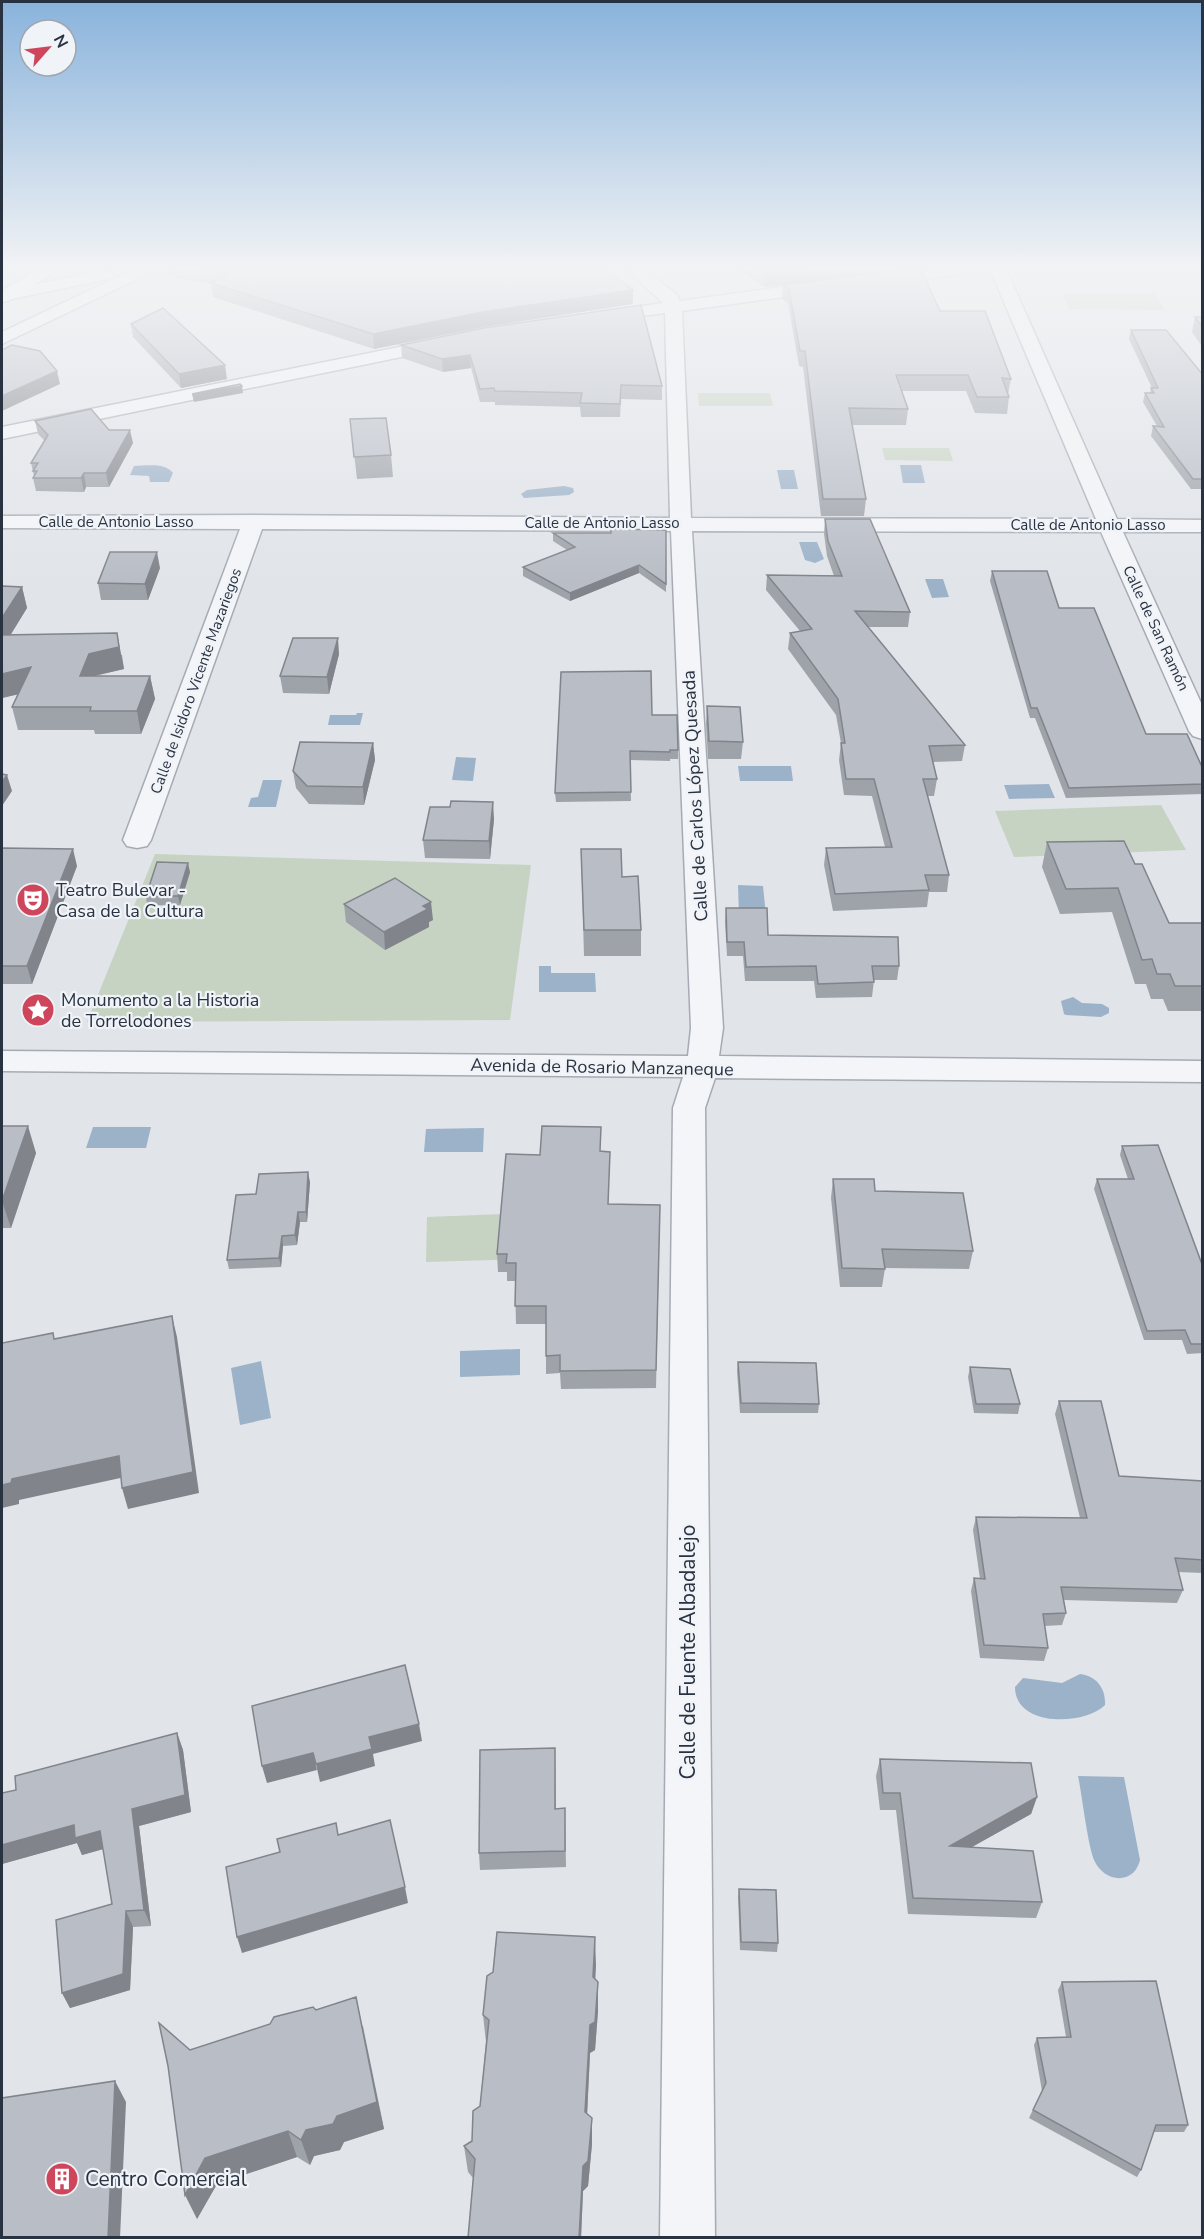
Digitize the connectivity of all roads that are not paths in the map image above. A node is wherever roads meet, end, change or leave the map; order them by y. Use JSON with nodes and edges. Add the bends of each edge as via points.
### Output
{"nodes":[{"id":1,"x":293,"y":373,"type":"edge"},
{"id":2,"x":677,"y":373,"type":"edge"},
{"id":3,"x":1043,"y":373,"type":"edge"},
{"id":4,"x":2,"y":433,"type":"edge"},
{"id":5,"x":254,"y":521,"type":"junction"},
{"id":6,"x":2,"y":522,"type":"edge"},
{"id":7,"x":681,"y":524,"type":"junction"},
{"id":8,"x":1108,"y":525,"type":"junction"},
{"id":9,"x":1203,"y":526,"type":"edge"},
{"id":10,"x":1203,"y":731,"type":"edge"},
{"id":11,"x":137,"y":840,"type":"dead end"},
{"id":12,"x":2,"y":1061,"type":"edge"},
{"id":13,"x":702,"y":1068,"type":"junction"},
{"id":14,"x":1203,"y":1071,"type":"edge"},
{"id":15,"x":687,"y":2238,"type":"edge"}],
"edges":[{"from":1,"to":4,"type":"street"},
{"from":2,"to":7,"type":"street","name":"Calle de Carlos López Quesada"},
{"from":3,"to":8,"type":"street","name":"Calle de San Ramón"},
{"from":5,"to":6,"type":"street","name":"Calle de Antonio Lasso"},
{"from":5,"to":7,"type":"street","name":"Calle de Antonio Lasso"},
{"from":5,"to":11,"type":"street","name":"Calle de Isidoro Vicente Mazariegos"},
{"from":7,"to":8,"type":"street","name":"Calle de Antonio Lasso"},
{"from":7,"to":13,"type":"street","name":"Calle de Carlos López Quesada","via":[[706,1028]]},
{"from":8,"to":9,"type":"street","name":"Calle de Antonio Lasso"},
{"from":8,"to":10,"type":"street","name":"Calle de San Ramón"},
{"from":12,"to":13,"type":"street","name":"Avenida de Rosario Manzaneque"},
{"from":13,"to":14,"type":"street","name":"Avenida de Rosario Manzaneque"},
{"from":13,"to":15,"type":"street","name":"Calle de Fuente Albadalejo","via":[[689,1108]]}]}
